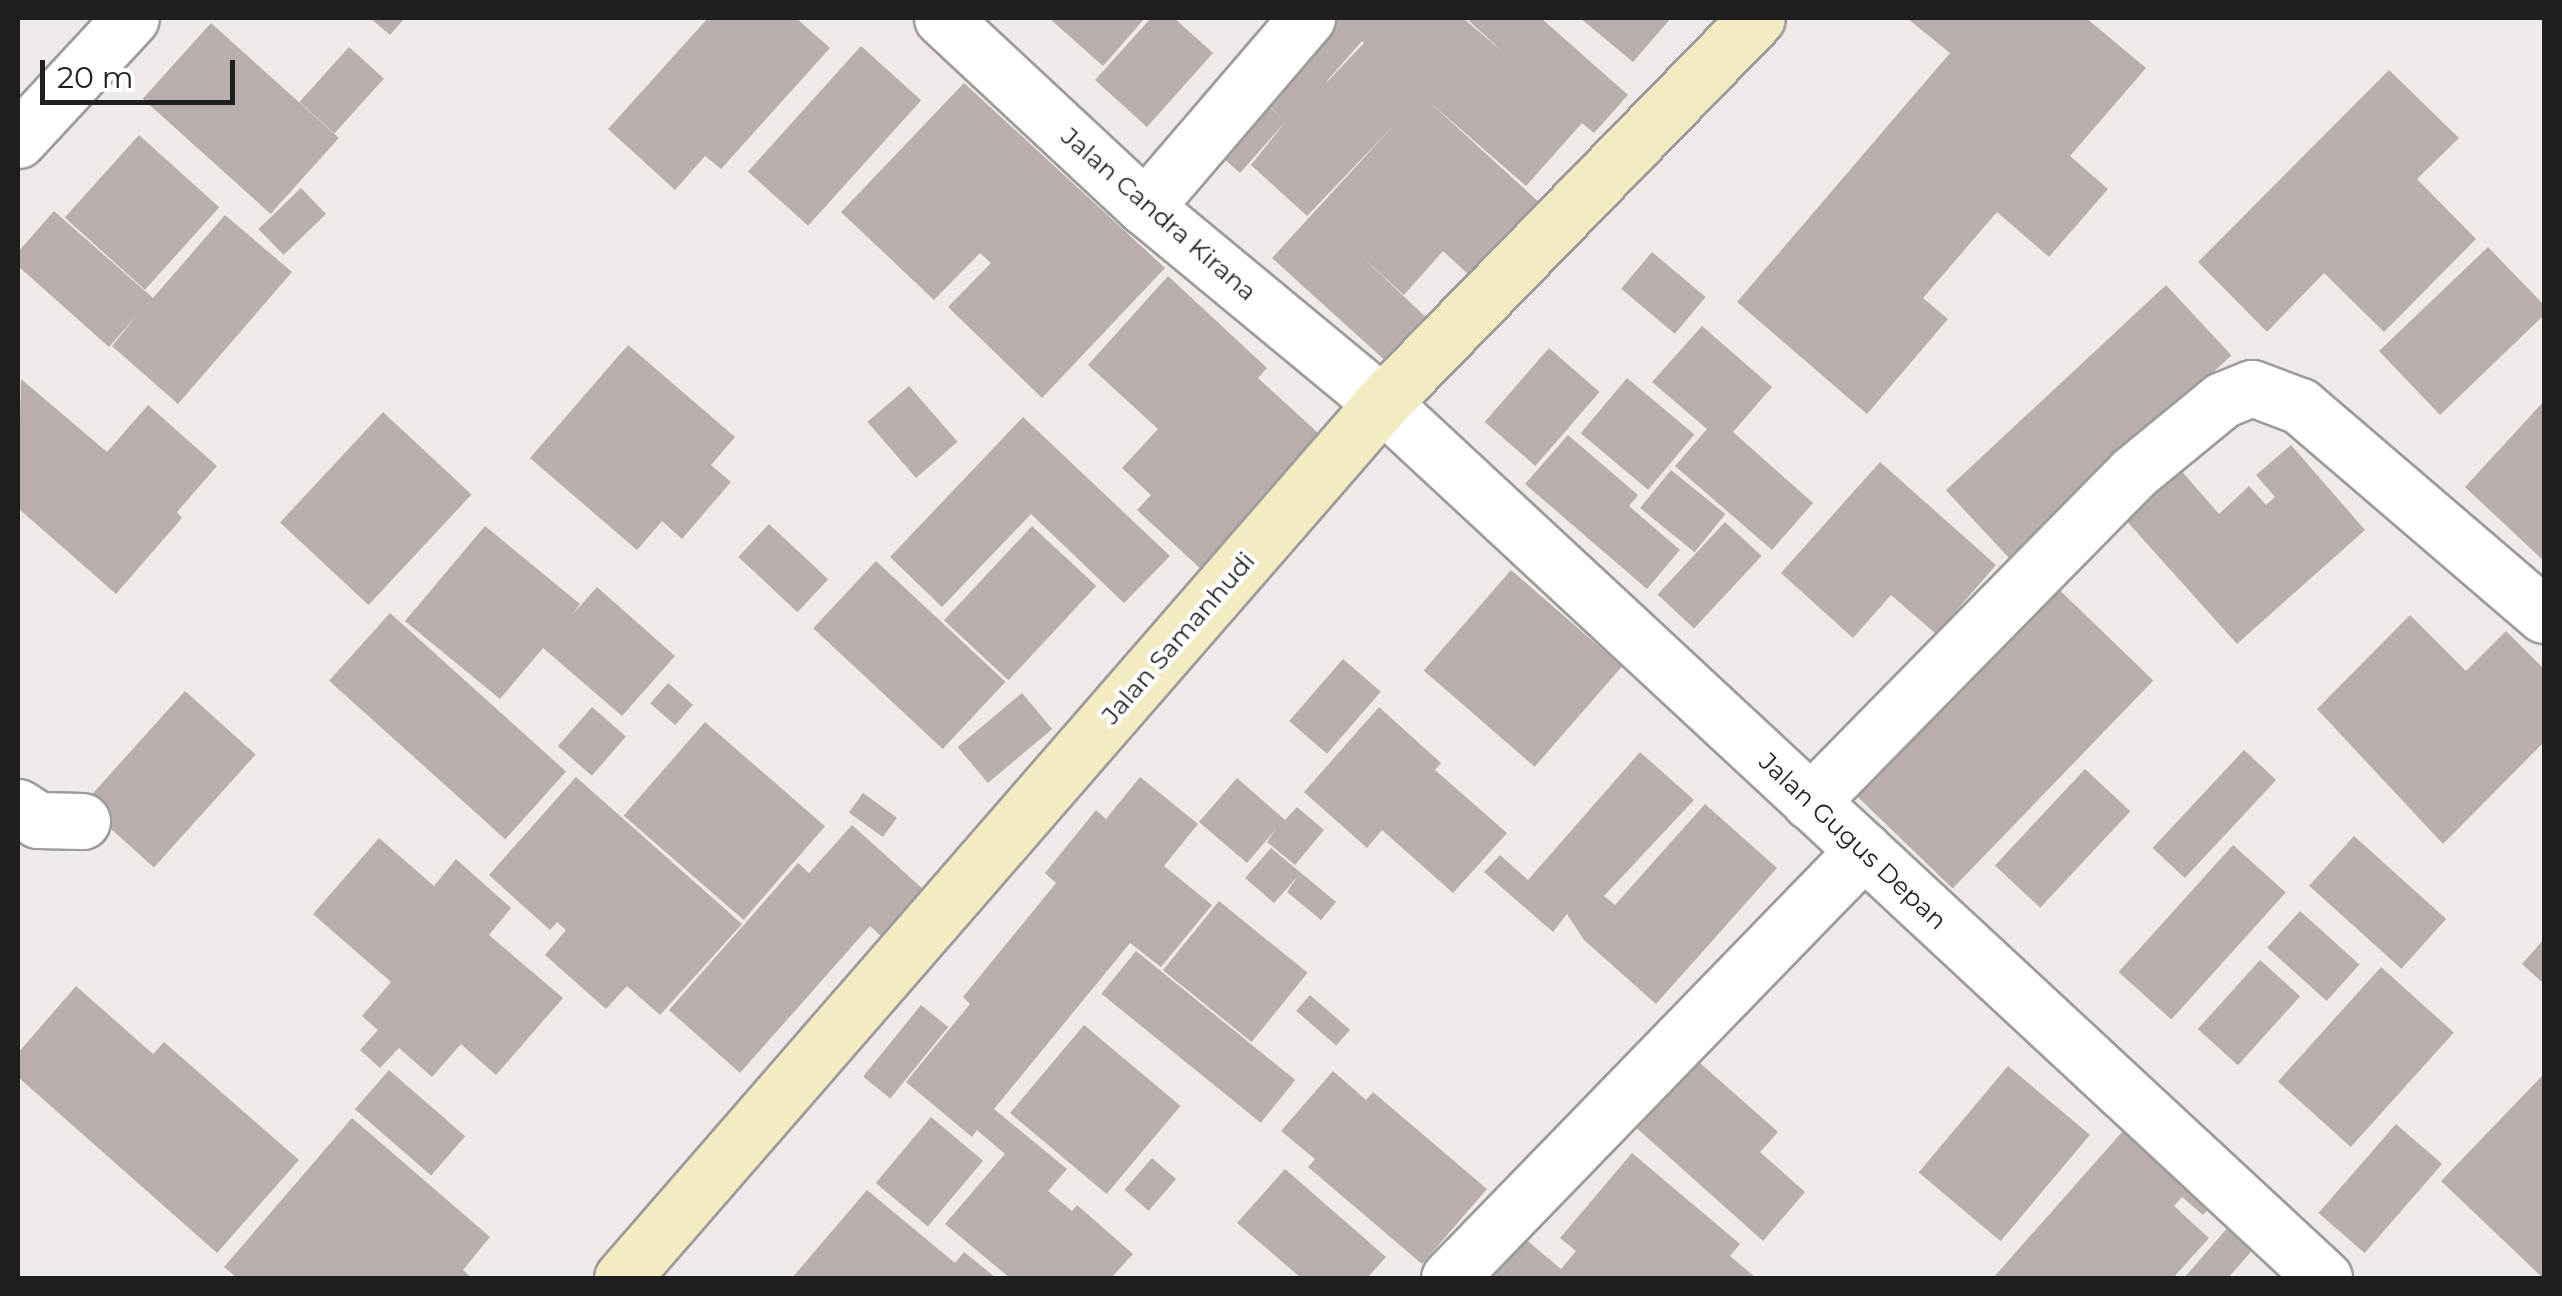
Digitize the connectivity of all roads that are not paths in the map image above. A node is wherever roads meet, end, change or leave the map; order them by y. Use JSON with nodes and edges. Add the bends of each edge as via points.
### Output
{"nodes":[{"id":1,"x":131,"y":18,"type":"edge"},
{"id":2,"x":942,"y":18,"type":"edge"},
{"id":3,"x":1307,"y":18,"type":"edge"},
{"id":4,"x":1757,"y":18,"type":"edge"},
{"id":5,"x":18,"y":140,"type":"edge"},
{"id":6,"x":1145,"y":207,"type":"junction"},
{"id":7,"x":1382,"y":403,"type":"junction"},
{"id":8,"x":2544,"y":614,"type":"edge"},
{"id":9,"x":1810,"y":802,"type":"junction"},
{"id":10,"x":18,"y":807,"type":"edge"},
{"id":11,"x":82,"y":821,"type":"dead end"},
{"id":12,"x":1864,"y":850,"type":"junction"},
{"id":13,"x":622,"y":1278,"type":"edge"},
{"id":14,"x":1449,"y":1278,"type":"edge"},
{"id":15,"x":2324,"y":1278,"type":"edge"}],
"edges":[{"from":1,"to":5,"type":"street"},
{"from":2,"to":6,"type":"street","name":"Jalan Candra Kirana"},
{"from":3,"to":6,"type":"street"},
{"from":4,"to":7,"type":"street","name":"Jalan Samanhudi"},
{"from":6,"to":7,"type":"street","name":"Jalan Candra Kirana"},
{"from":7,"to":9,"type":"street","name":"Jalan Gugus Depan"},
{"from":7,"to":13,"type":"street","name":"Jalan Samanhudi"},
{"from":8,"to":9,"type":"street","via":[[2300,406],[2252,388],[2222,400],[2132,474]]},
{"from":9,"to":12,"type":"street","name":"Jalan Gugus Depan"},
{"from":10,"to":11,"type":"street","via":[[38,820]]},
{"from":12,"to":14,"type":"street"},
{"from":12,"to":15,"type":"street","name":"Jalan Gugus Depan"}]}
